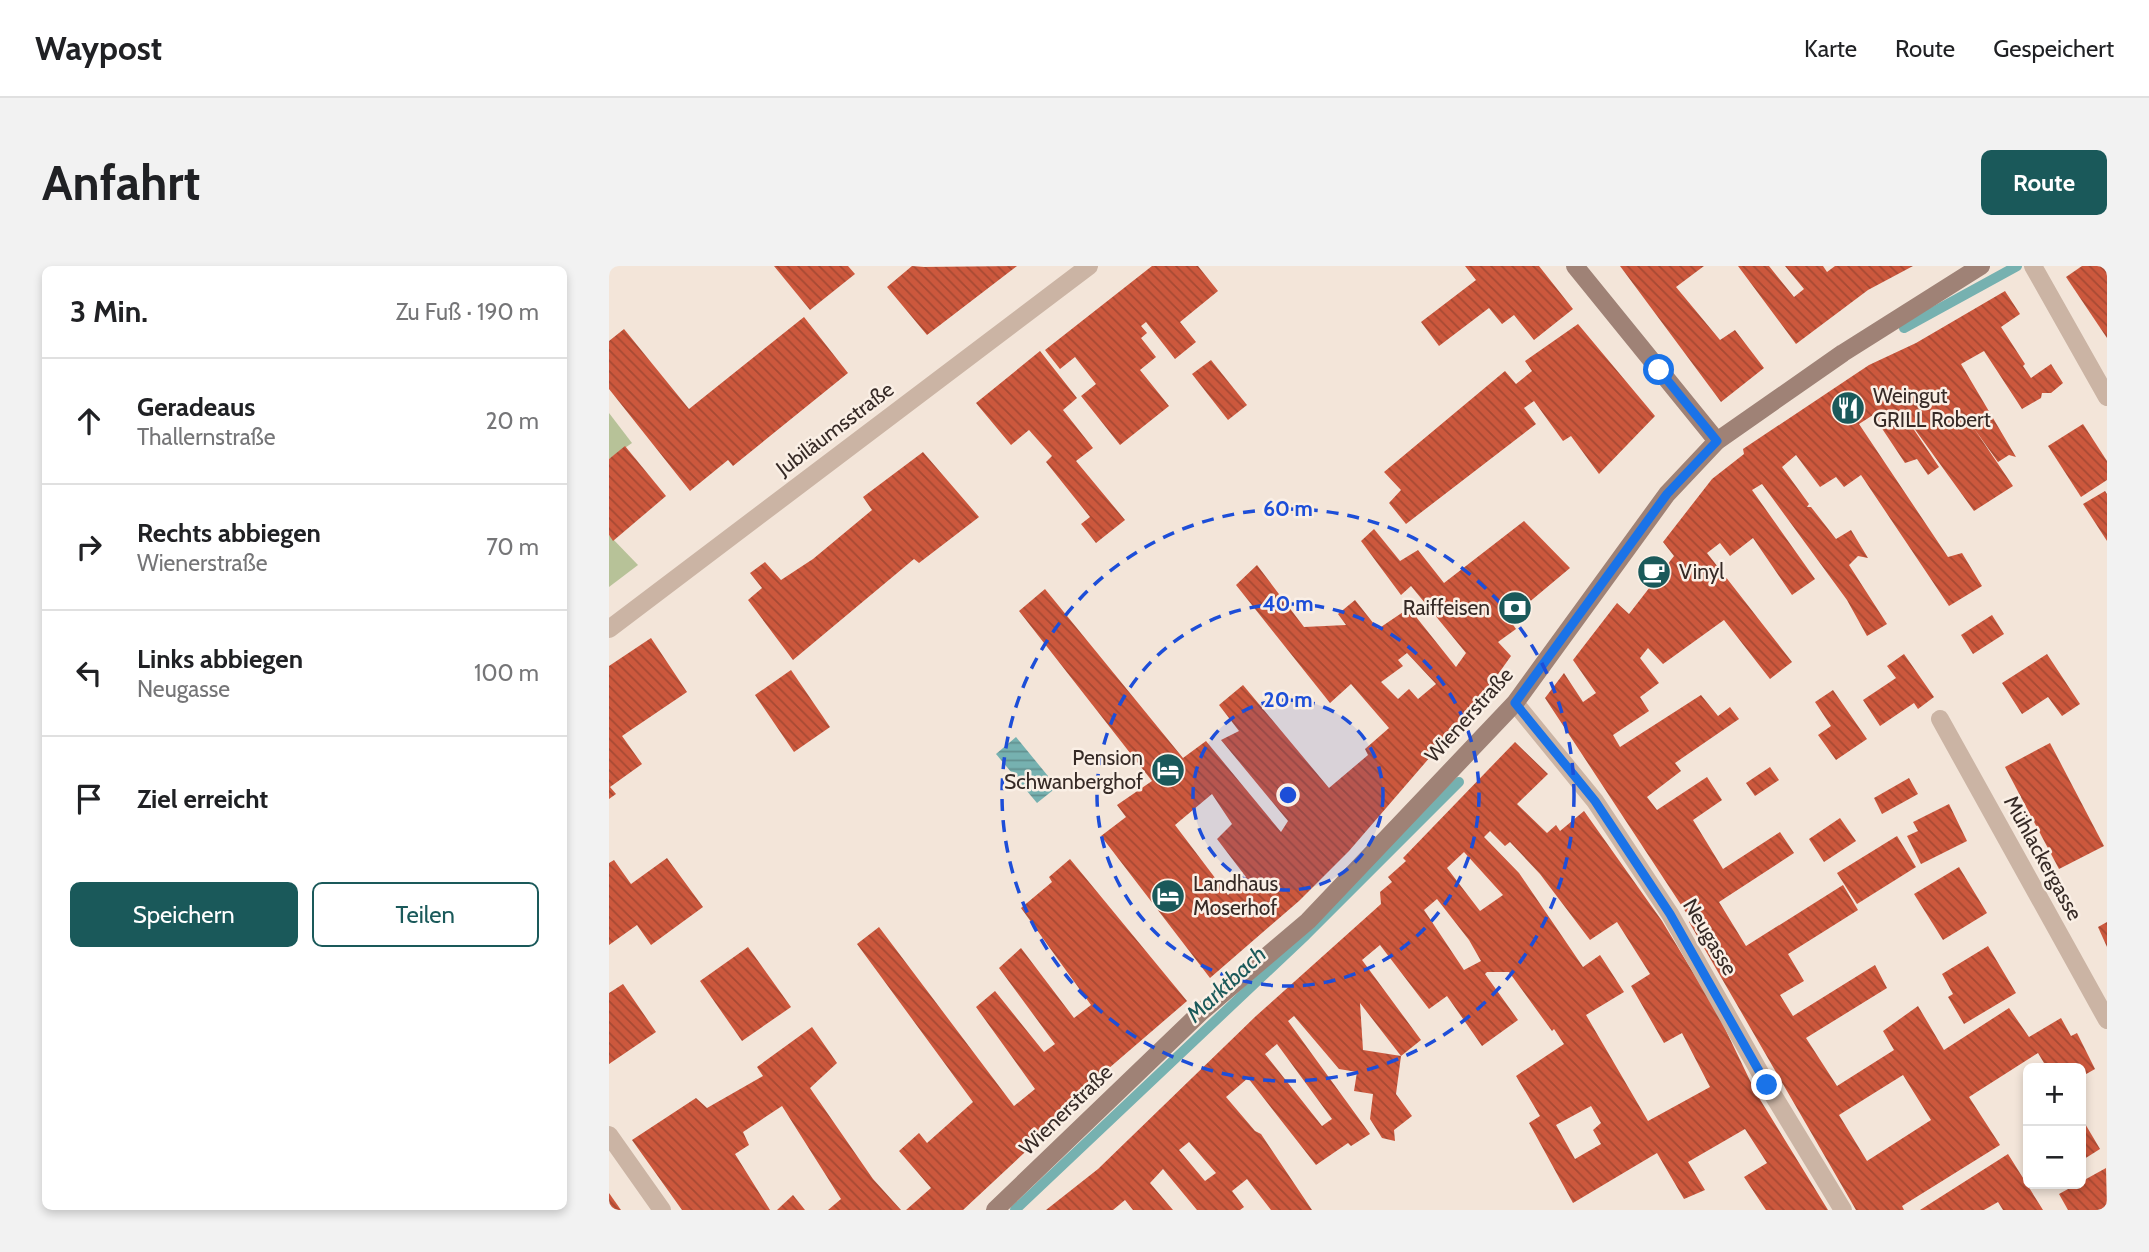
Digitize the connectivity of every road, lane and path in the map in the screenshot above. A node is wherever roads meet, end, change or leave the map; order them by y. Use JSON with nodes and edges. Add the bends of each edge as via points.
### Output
{"nodes":[{"id":1,"x":1089,"y":266,"type":"edge"},
{"id":2,"x":1575,"y":266,"type":"edge"},
{"id":3,"x":1981,"y":266,"type":"edge"},
{"id":4,"x":2033,"y":266,"type":"edge"},
{"id":5,"x":2107,"y":397,"type":"edge"},
{"id":6,"x":1717,"y":441,"type":"junction"},
{"id":7,"x":609,"y":629,"type":"edge"},
{"id":8,"x":1515,"y":703,"type":"junction"},
{"id":9,"x":1940,"y":719,"type":"dead end"},
{"id":10,"x":2107,"y":1020,"type":"edge"},
{"id":11,"x":609,"y":1135,"type":"edge"},
{"id":12,"x":662,"y":1210,"type":"edge"},
{"id":13,"x":995,"y":1210,"type":"edge"},
{"id":14,"x":1843,"y":1210,"type":"edge"}],
"edges":[{"from":1,"to":7,"type":"street","name":"Jubiläumsstraße"},
{"from":2,"to":6,"type":"street"},
{"from":3,"to":6,"type":"street","name":"Wienerstraße","via":[[1843,353]]},
{"from":4,"to":5,"type":"street"},
{"from":6,"to":8,"type":"street","name":"Wienerstraße","via":[[1667,494]]},
{"from":8,"to":13,"type":"street","name":"Wienerstraße","via":[[1308,921],[1200,1013]]},
{"from":8,"to":14,"type":"street","name":"Neugasse","via":[[1595,801],[1670,914]]},
{"from":9,"to":10,"type":"street","name":"Mühlackergasse"},
{"from":11,"to":12,"type":"street"}]}
